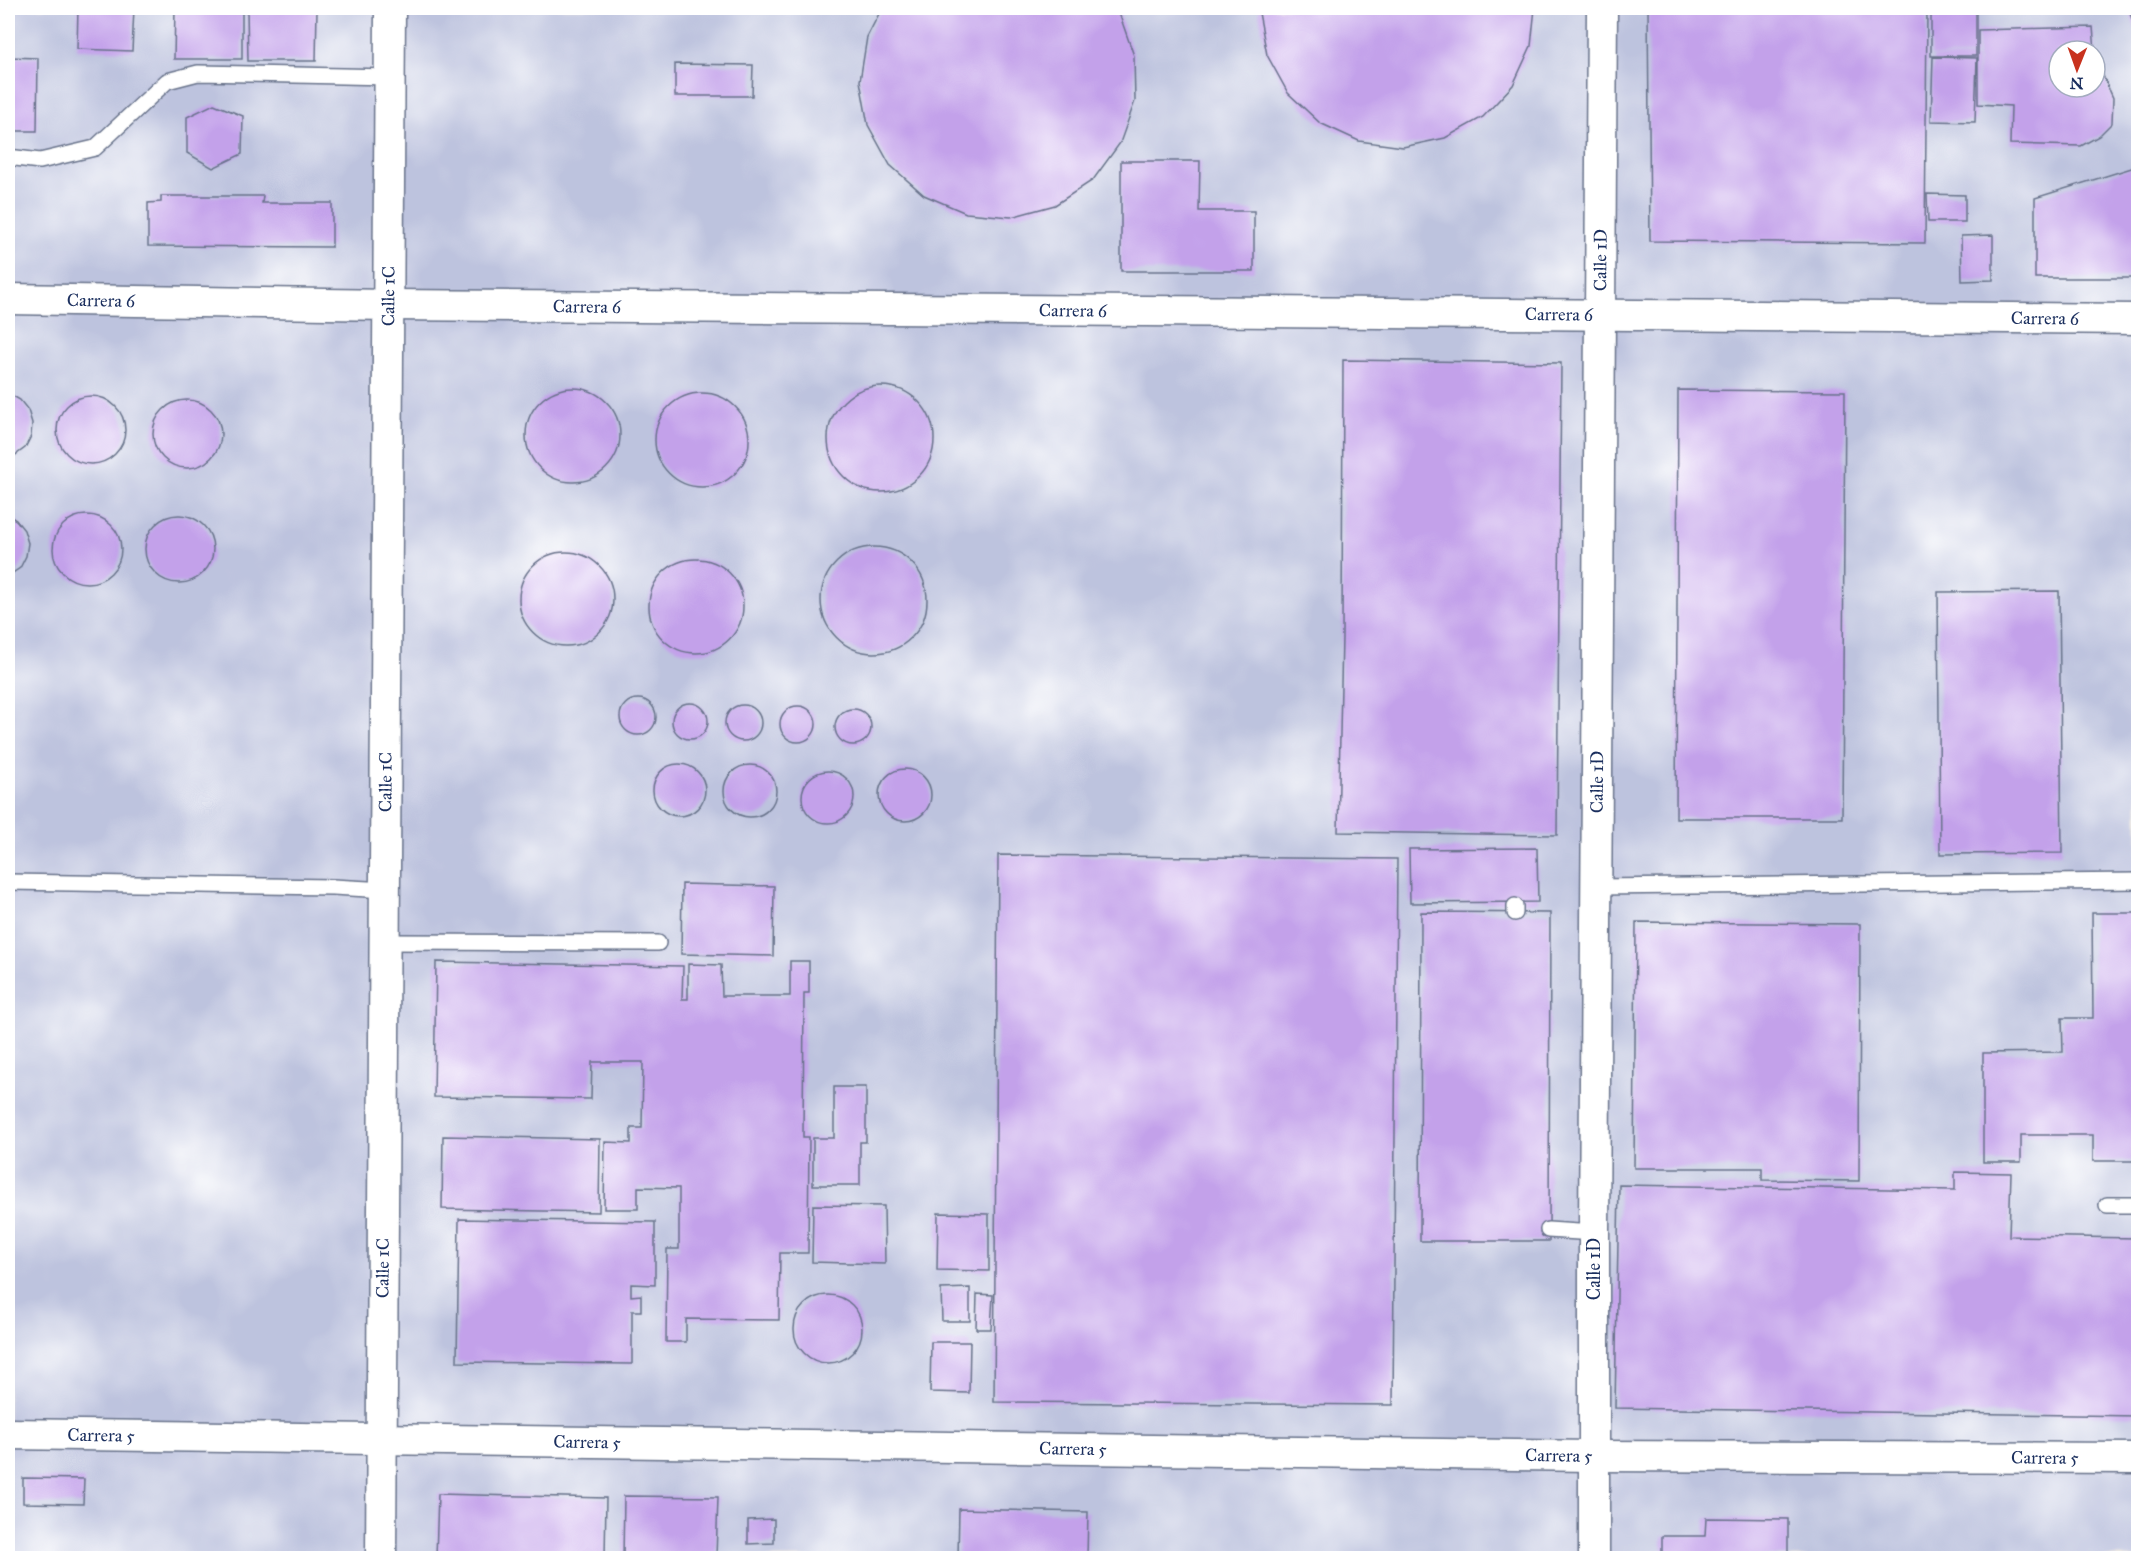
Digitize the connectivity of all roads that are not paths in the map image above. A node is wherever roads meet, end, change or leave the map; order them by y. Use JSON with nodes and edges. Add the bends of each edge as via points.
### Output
{"nodes":[{"id":1,"x":390,"y":8,"type":"edge"},
{"id":2,"x":1602,"y":8,"type":"edge"},
{"id":3,"x":390,"y":77,"type":"junction"},
{"id":4,"x":8,"y":157,"type":"edge"},
{"id":5,"x":8,"y":299,"type":"edge"},
{"id":6,"x":389,"y":305,"type":"junction"},
{"id":7,"x":1599,"y":316,"type":"junction"},
{"id":8,"x":2139,"y":319,"type":"edge"},
{"id":9,"x":2139,"y":881,"type":"edge"},
{"id":10,"x":8,"y":882,"type":"edge"},
{"id":11,"x":1596,"y":886,"type":"junction"},
{"id":12,"x":386,"y":890,"type":"junction"},
{"id":13,"x":385,"y":942,"type":"junction"},
{"id":14,"x":658,"y":943,"type":"dead end"},
{"id":15,"x":2107,"y":1205,"type":"dead end"},
{"id":16,"x":2139,"y":1205,"type":"edge"},
{"id":17,"x":1548,"y":1230,"type":"dead end"},
{"id":18,"x":1594,"y":1233,"type":"junction"},
{"id":19,"x":8,"y":1434,"type":"edge"},
{"id":20,"x":382,"y":1440,"type":"junction"},
{"id":21,"x":1593,"y":1456,"type":"junction"},
{"id":22,"x":2139,"y":1458,"type":"edge"},
{"id":23,"x":381,"y":1558,"type":"edge"},
{"id":24,"x":1594,"y":1558,"type":"edge"}],
"edges":[{"from":1,"to":3,"type":"street","name":"Calle 1C"},
{"from":2,"to":7,"type":"street","name":"Calle 1D"},
{"from":3,"to":4,"type":"lane","via":[[198,73],[167,81],[95,148],[40,161]]},
{"from":3,"to":6,"type":"street","name":"Calle 1C"},
{"from":5,"to":6,"type":"street","name":"Carrera 6"},
{"from":6,"to":7,"type":"street","name":"Carrera 6"},
{"from":6,"to":12,"type":"street","name":"Calle 1C"},
{"from":7,"to":8,"type":"street","name":"Carrera 6"},
{"from":7,"to":11,"type":"street","name":"Calle 1D"},
{"from":9,"to":11,"type":"lane"},
{"from":10,"to":12,"type":"lane"},
{"from":11,"to":18,"type":"street","name":"Calle 1D"},
{"from":12,"to":13,"type":"street","name":"Calle 1C"},
{"from":13,"to":14,"type":"lane"},
{"from":13,"to":20,"type":"street","name":"Calle 1C"},
{"from":15,"to":16,"type":"lane"},
{"from":17,"to":18,"type":"lane"},
{"from":18,"to":21,"type":"street","name":"Calle 1D"},
{"from":19,"to":20,"type":"street","name":"Carrera 5"},
{"from":20,"to":21,"type":"street","name":"Carrera 5"},
{"from":20,"to":23,"type":"street","name":"Calle 1C"},
{"from":21,"to":22,"type":"street","name":"Carrera 5"},
{"from":21,"to":24,"type":"street","name":"Calle 1D"}]}
